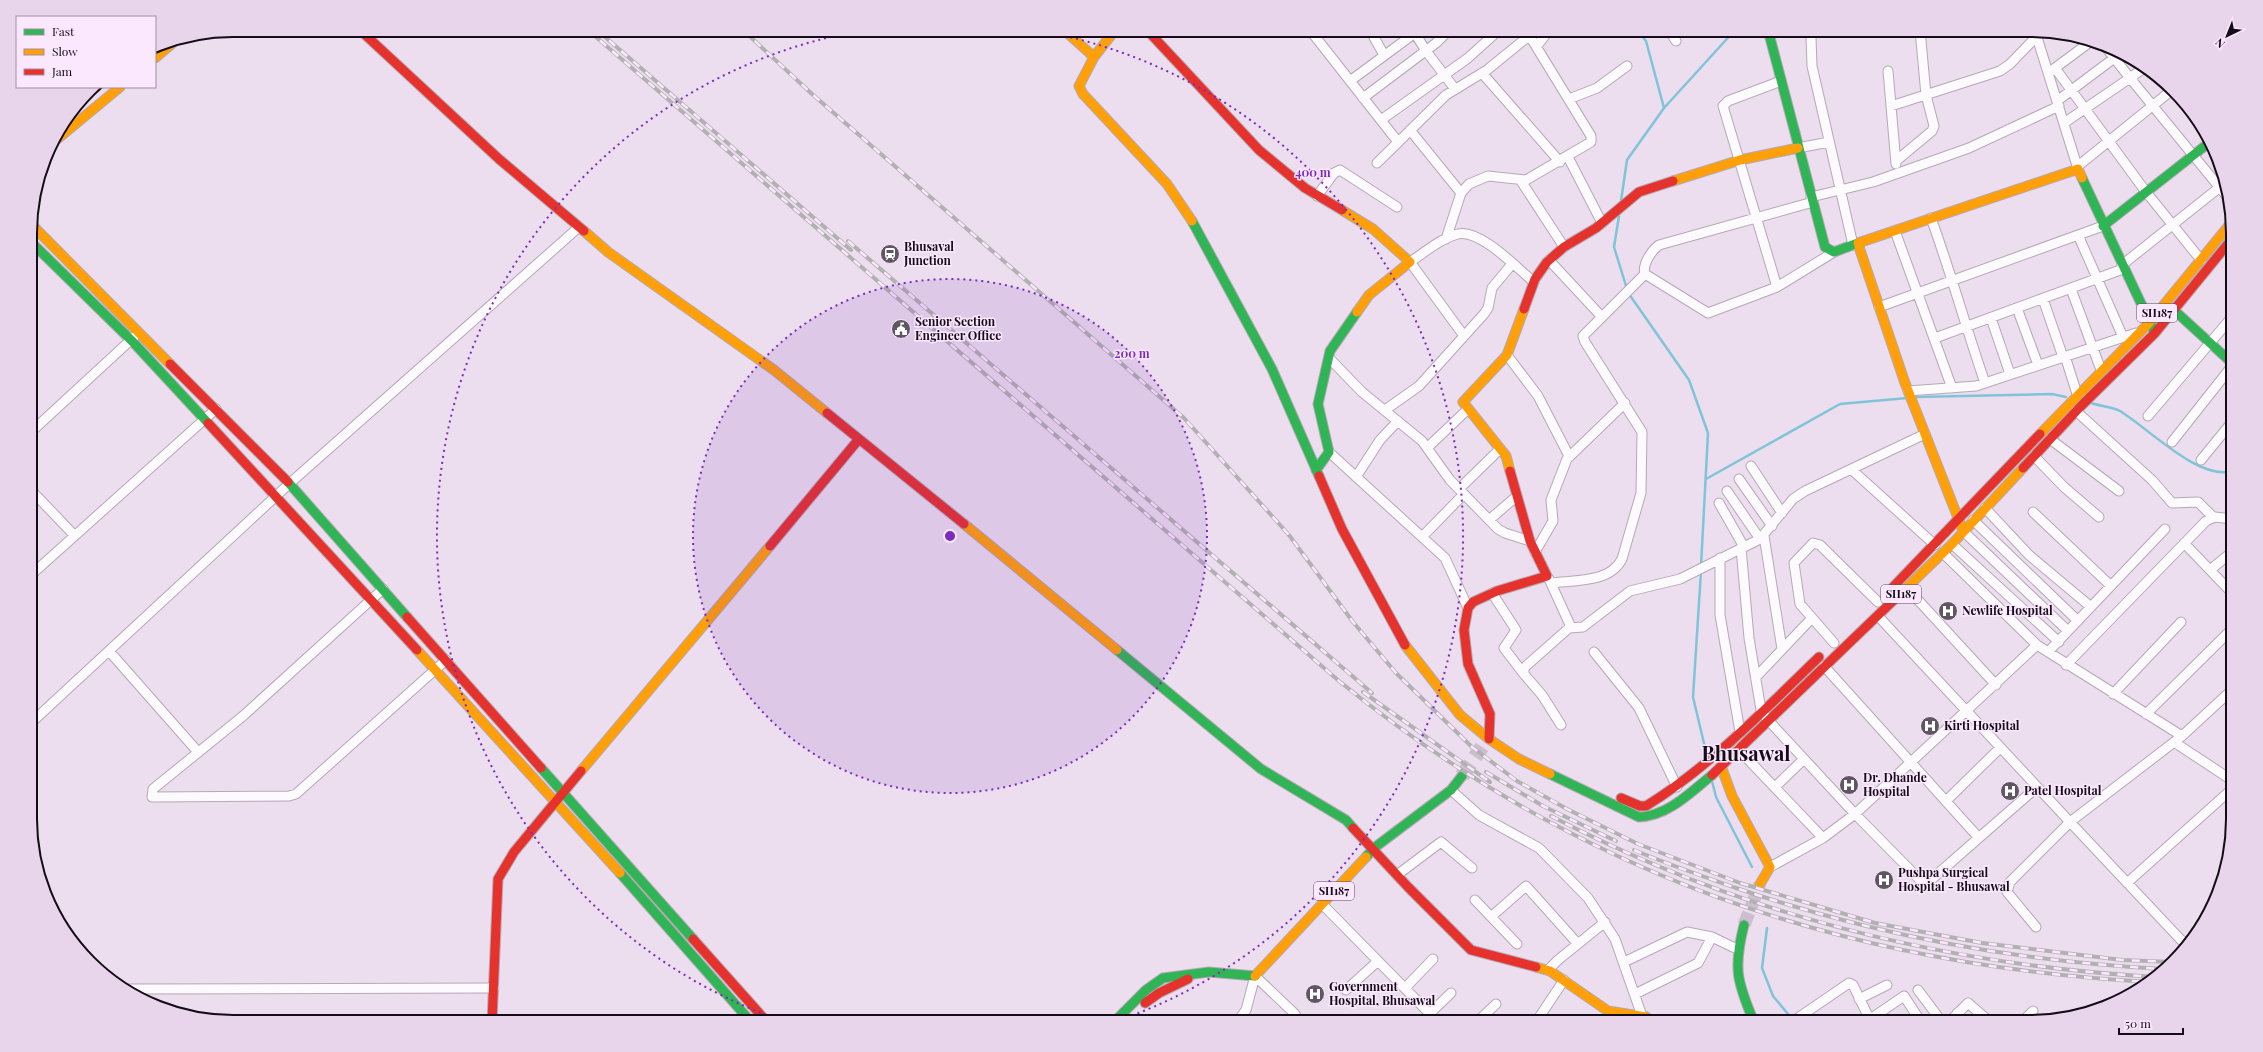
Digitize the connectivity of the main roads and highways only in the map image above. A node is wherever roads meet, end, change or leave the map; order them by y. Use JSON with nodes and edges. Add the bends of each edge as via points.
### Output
{"nodes":[{"id":1,"x":368,"y":37,"type":"edge"},
{"id":2,"x":1072,"y":37,"type":"edge"},
{"id":3,"x":1110,"y":37,"type":"edge"},
{"id":4,"x":1154,"y":37,"type":"edge"},
{"id":5,"x":1770,"y":37,"type":"edge"},
{"id":6,"x":166,"y":49,"type":"edge"},
{"id":7,"x":156,"y":57,"type":"edge"},
{"id":8,"x":1094,"y":57,"type":"junction"},
{"id":9,"x":119,"y":88,"type":"edge"},
{"id":10,"x":64,"y":133,"type":"edge"},
{"id":11,"x":2206,"y":145,"type":"edge"},
{"id":12,"x":1798,"y":148,"type":"junction"},
{"id":13,"x":2103,"y":226,"type":"junction"},
{"id":14,"x":2226,"y":229,"type":"edge"},
{"id":15,"x":37,"y":230,"type":"edge"},
{"id":16,"x":1856,"y":244,"type":"junction"},
{"id":17,"x":2226,"y":246,"type":"edge"},
{"id":18,"x":37,"y":248,"type":"edge"},
{"id":19,"x":2175,"y":311,"type":"junction"},
{"id":20,"x":2149,"y":323,"type":"junction"},
{"id":21,"x":2155,"y":333,"type":"junction"},
{"id":22,"x":2226,"y":358,"type":"edge"},
{"id":23,"x":859,"y":439,"type":"junction"},
{"id":24,"x":1316,"y":470,"type":"junction"},
{"id":25,"x":1959,"y":520,"type":"junction"},
{"id":26,"x":1963,"y":531,"type":"junction"},
{"id":27,"x":1861,"y":618,"type":"dead end"},
{"id":28,"x":1837,"y":640,"type":"road end"},
{"id":29,"x":1489,"y":739,"type":"junction"},
{"id":30,"x":1498,"y":745,"type":"junction"},
{"id":31,"x":1482,"y":747,"type":"tunnel mouth"},
{"id":32,"x":1720,"y":766,"type":"junction"},
{"id":33,"x":1462,"y":776,"type":"tunnel mouth"},
{"id":34,"x":564,"y":792,"type":"junction"},
{"id":35,"x":557,"y":802,"type":"junction"},
{"id":36,"x":1374,"y":848,"type":"junction"},
{"id":37,"x":1760,"y":884,"type":"tunnel mouth"},
{"id":38,"x":1744,"y":925,"type":"tunnel mouth"},
{"id":39,"x":1198,"y":974,"type":"junction"},
{"id":40,"x":1129,"y":1006,"type":"junction"},
{"id":41,"x":1134,"y":1014,"type":"joint"},
{"id":42,"x":492,"y":1015,"type":"edge"},
{"id":43,"x":745,"y":1015,"type":"edge"},
{"id":44,"x":761,"y":1015,"type":"edge"},
{"id":45,"x":1121,"y":1015,"type":"edge"},
{"id":46,"x":1635,"y":1015,"type":"edge"},
{"id":47,"x":1751,"y":1015,"type":"edge"}],
"edges":[{"from":1,"to":23,"type":"main road","via":[[499,159],[608,252],[774,370]]},
{"from":2,"to":8,"type":"main road"},
{"from":3,"to":8,"type":"main road"},
{"from":4,"to":24,"type":"main road","via":[[1259,150],[1305,188],[1373,229],[1410,262],[1369,295],[1330,351],[1318,404],[1328,452]]},
{"from":5,"to":12,"type":"main road"},
{"from":6,"to":7,"type":"main road"},
{"from":8,"to":24,"type":"main road","via":[[1079,86],[1083,94],[1167,184],[1186,210],[1272,369]]},
{"from":9,"to":10,"type":"main road"},
{"from":11,"to":13,"type":"main road"},
{"from":12,"to":16,"type":"main road","via":[[1825,247],[1834,252]]},
{"from":12,"to":29,"type":"main road","via":[[1740,160],[1639,192],[1602,223],[1564,247],[1550,260],[1534,282],[1507,354],[1463,402],[1506,456],[1530,541],[1549,580],[1492,593],[1473,602],[1468,608],[1464,630],[1468,664],[1490,714]]},
{"from":13,"to":16,"type":"main road","via":[[2078,168]]},
{"from":13,"to":20,"type":"main road"},
{"from":14,"to":20,"type":"main road","number":"SH187"},
{"from":15,"to":34,"type":"main road","via":[[289,484]]},
{"from":16,"to":25,"type":"main road","via":[[1908,391]]},
{"from":17,"to":19,"type":"main road","number":"SH187"},
{"from":18,"to":35,"type":"main road","via":[[131,340]]},
{"from":19,"to":21,"type":"main road","number":"SH187"},
{"from":19,"to":22,"type":"main road"},
{"from":20,"to":21,"type":"main road"},
{"from":20,"to":25,"type":"main road","number":"SH187","via":[[2076,395]]},
{"from":21,"to":26,"type":"main road","number":"SH187","via":[[2078,409]]},
{"from":23,"to":34,"type":"main road"},
{"from":23,"to":36,"type":"main road","via":[[1261,768],[1346,820]]},
{"from":24,"to":29,"type":"main road","via":[[1342,529],[1409,653],[1460,715]]},
{"from":25,"to":26,"type":"main road"},
{"from":25,"to":27,"type":"main road","number":"SH187"},
{"from":26,"to":32,"type":"main road","number":"SH187","via":[[1907,588]]},
{"from":28,"to":30,"type":"main road","number":"SH187","via":[[1709,762],[1688,780],[1651,804],[1640,806],[1520,750]]},
{"from":29,"to":30,"type":"main road","number":"SH187"},
{"from":29,"to":31,"type":"main road"},
{"from":30,"to":32,"type":"main road","number":"SH187","via":[[1519,759],[1639,817],[1655,814],[1694,789]]},
{"from":32,"to":37,"type":"main road","via":[[1732,796],[1770,867]]},
{"from":33,"to":36,"type":"main road","number":"SH187","via":[[1451,790]]},
{"from":34,"to":35,"type":"main road"},
{"from":34,"to":44,"type":"main road"},
{"from":35,"to":42,"type":"main road","via":[[514,852],[498,879]]},
{"from":35,"to":43,"type":"main road"},
{"from":36,"to":39,"type":"main road","number":"SH187","via":[[1255,976],[1209,972]]},
{"from":36,"to":46,"type":"main road","via":[[1471,950],[1548,970],[1608,1011]]},
{"from":38,"to":47,"type":"main road","via":[[1737,949],[1735,971]]},
{"from":39,"to":40,"type":"main road","via":[[1163,978]]},
{"from":39,"to":41,"type":"main road","via":[[1152,997]]},
{"from":40,"to":41,"type":"main road"},
{"from":40,"to":45,"type":"main road"}]}
